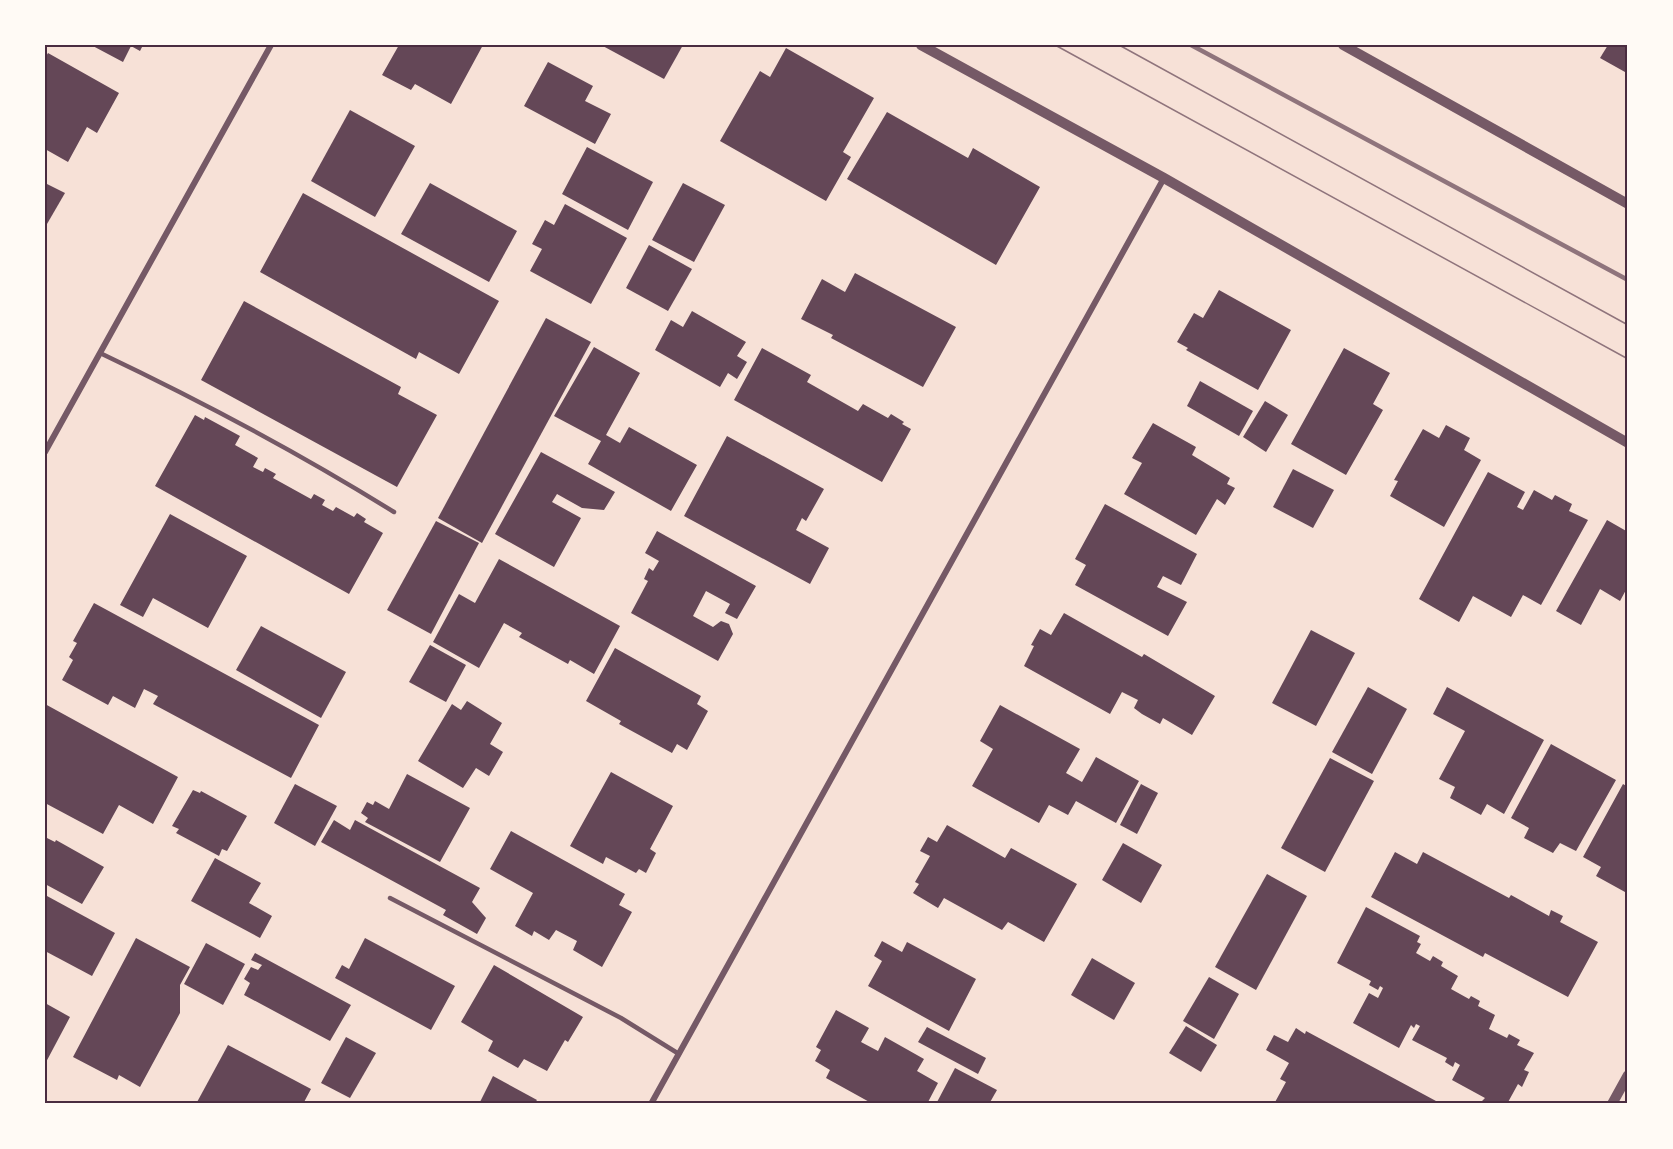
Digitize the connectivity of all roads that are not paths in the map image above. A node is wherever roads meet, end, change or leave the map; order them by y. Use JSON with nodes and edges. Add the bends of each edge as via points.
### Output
{"nodes":[{"id":1,"x":271,"y":45,"type":"edge"},
{"id":2,"x":921,"y":45,"type":"edge"},
{"id":3,"x":1343,"y":45,"type":"edge"},
{"id":4,"x":1164,"y":178,"type":"junction"},
{"id":5,"x":1628,"y":204,"type":"edge"},
{"id":6,"x":100,"y":353,"type":"junction"},
{"id":7,"x":1628,"y":443,"type":"edge"},
{"id":8,"x":45,"y":452,"type":"edge"},
{"id":9,"x":394,"y":512,"type":"dead end"},
{"id":10,"x":390,"y":898,"type":"dead end"},
{"id":11,"x":679,"y":1054,"type":"junction"},
{"id":12,"x":1628,"y":1075,"type":"edge"},
{"id":13,"x":651,"y":1104,"type":"edge"},
{"id":14,"x":1612,"y":1104,"type":"edge"}],
"edges":[{"from":1,"to":6,"type":"street"},
{"from":2,"to":4,"type":"street"},
{"from":3,"to":5,"type":"street"},
{"from":4,"to":7,"type":"street"},
{"from":4,"to":11,"type":"street"},
{"from":6,"to":8,"type":"street"},
{"from":6,"to":9,"type":"lane","via":[[206,404]]},
{"from":10,"to":11,"type":"lane","via":[[621,1018]]},
{"from":11,"to":13,"type":"street"},
{"from":12,"to":14,"type":"street"}]}
